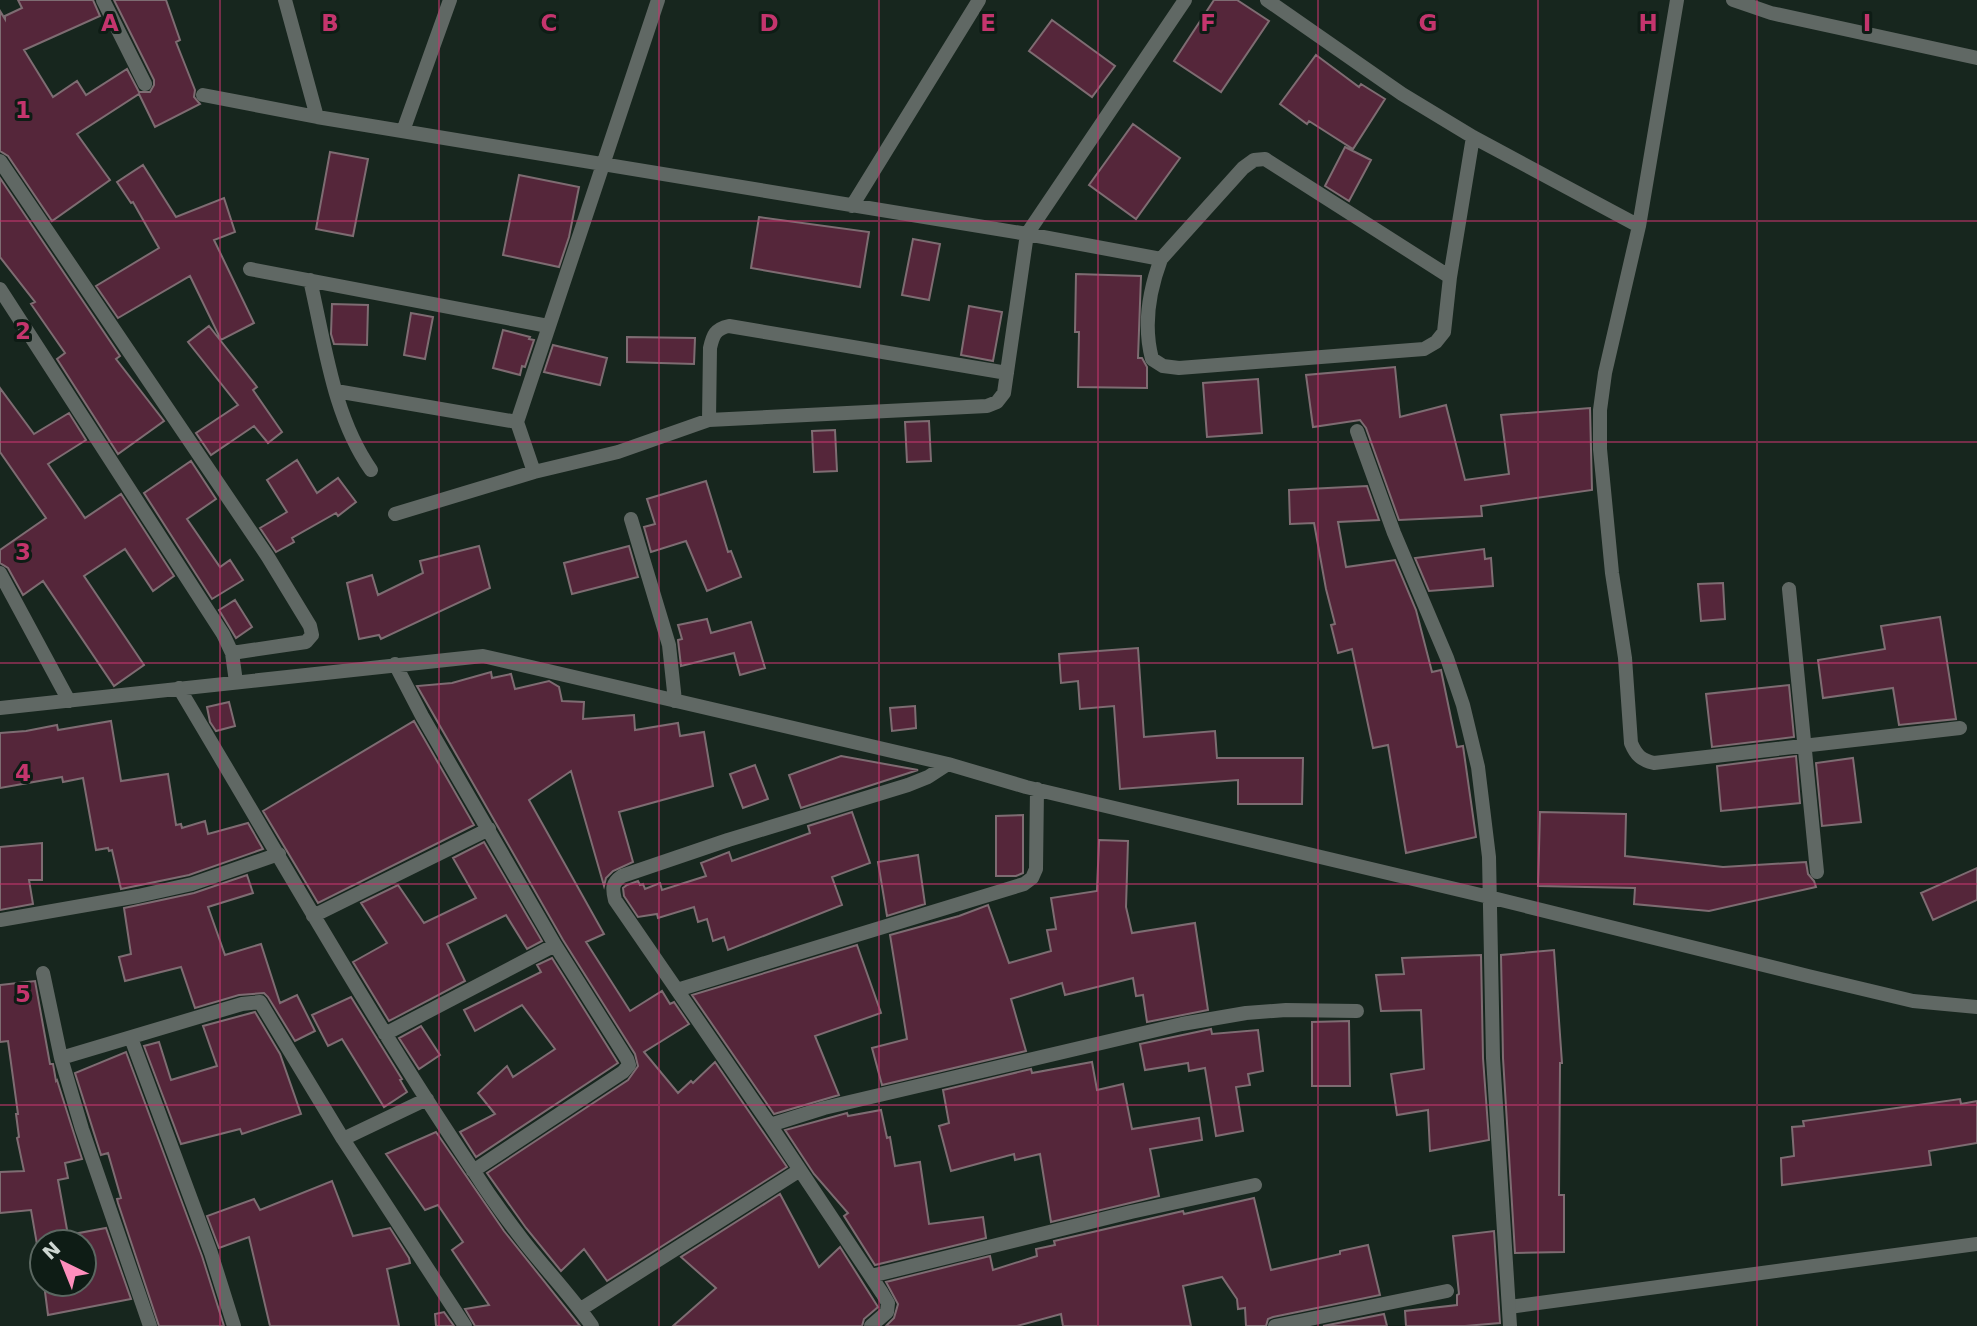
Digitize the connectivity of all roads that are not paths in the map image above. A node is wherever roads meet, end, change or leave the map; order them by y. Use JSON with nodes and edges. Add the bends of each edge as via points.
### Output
{"nodes":[{"id":1,"x":103,"y":0,"type":"edge"},
{"id":2,"x":285,"y":0,"type":"edge"},
{"id":3,"x":450,"y":0,"type":"edge"},
{"id":4,"x":658,"y":0,"type":"edge"},
{"id":5,"x":979,"y":0,"type":"edge"},
{"id":6,"x":1185,"y":0,"type":"edge"},
{"id":7,"x":1267,"y":0,"type":"edge"},
{"id":8,"x":1677,"y":0,"type":"edge"},
{"id":9,"x":1733,"y":0,"type":"edge"},
{"id":10,"x":1977,"y":58,"type":"edge"},
{"id":11,"x":145,"y":83,"type":"dead end"},
{"id":12,"x":203,"y":95,"type":"dead end"},
{"id":13,"x":317,"y":117,"type":"junction"},
{"id":14,"x":403,"y":131,"type":"junction"},
{"id":15,"x":1473,"y":137,"type":"junction"},
{"id":16,"x":0,"y":161,"type":"edge"},
{"id":17,"x":603,"y":163,"type":"junction"},
{"id":18,"x":852,"y":205,"type":"junction"},
{"id":19,"x":1639,"y":226,"type":"junction"},
{"id":20,"x":1027,"y":234,"type":"junction"},
{"id":21,"x":1161,"y":258,"type":"junction"},
{"id":22,"x":250,"y":268,"type":"dead end"},
{"id":23,"x":1450,"y":278,"type":"junction"},
{"id":24,"x":310,"y":280,"type":"junction"},
{"id":25,"x":0,"y":289,"type":"edge"},
{"id":26,"x":548,"y":326,"type":"junction"},
{"id":27,"x":1007,"y":373,"type":"junction"},
{"id":28,"x":336,"y":391,"type":"junction"},
{"id":29,"x":709,"y":420,"type":"junction"},
{"id":30,"x":517,"y":422,"type":"junction"},
{"id":31,"x":1357,"y":431,"type":"dead end"},
{"id":32,"x":371,"y":470,"type":"dead end"},
{"id":33,"x":534,"y":472,"type":"junction"},
{"id":34,"x":395,"y":514,"type":"dead end"},
{"id":35,"x":631,"y":519,"type":"dead end"},
{"id":36,"x":0,"y":573,"type":"edge"},
{"id":37,"x":1789,"y":589,"type":"dead end"},
{"id":38,"x":232,"y":653,"type":"junction"},
{"id":39,"x":395,"y":664,"type":"junction"},
{"id":40,"x":236,"y":682,"type":"junction"},
{"id":41,"x":179,"y":688,"type":"junction"},
{"id":42,"x":69,"y":701,"type":"junction"},
{"id":43,"x":675,"y":701,"type":"junction"},
{"id":44,"x":0,"y":708,"type":"edge"},
{"id":45,"x":1961,"y":728,"type":"dead end"},
{"id":46,"x":1803,"y":746,"type":"junction"},
{"id":47,"x":948,"y":764,"type":"junction"},
{"id":48,"x":1037,"y":789,"type":"junction"},
{"id":49,"x":489,"y":829,"type":"junction"},
{"id":50,"x":279,"y":855,"type":"junction"},
{"id":51,"x":1817,"y":872,"type":"dead end"},
{"id":52,"x":1489,"y":897,"type":"junction"},
{"id":53,"x":313,"y":916,"type":"junction"},
{"id":54,"x":0,"y":920,"type":"edge"},
{"id":55,"x":555,"y":945,"type":"junction"},
{"id":56,"x":43,"y":973,"type":"dead end"},
{"id":57,"x":677,"y":990,"type":"junction"},
{"id":58,"x":1977,"y":1007,"type":"edge"},
{"id":59,"x":1357,"y":1012,"type":"dead end"},
{"id":60,"x":385,"y":1034,"type":"junction"},
{"id":61,"x":131,"y":1038,"type":"junction"},
{"id":62,"x":61,"y":1058,"type":"junction"},
{"id":63,"x":427,"y":1099,"type":"junction"},
{"id":64,"x":770,"y":1125,"type":"junction"},
{"id":65,"x":343,"y":1139,"type":"junction"},
{"id":66,"x":800,"y":1170,"type":"junction"},
{"id":67,"x":474,"y":1171,"type":"junction"},
{"id":68,"x":1255,"y":1185,"type":"dead end"},
{"id":69,"x":1977,"y":1244,"type":"edge"},
{"id":70,"x":871,"y":1276,"type":"junction"},
{"id":71,"x":1447,"y":1292,"type":"dead end"},
{"id":72,"x":1509,"y":1307,"type":"junction"},
{"id":73,"x":581,"y":1309,"type":"junction"},
{"id":74,"x":150,"y":1326,"type":"edge"},
{"id":75,"x":234,"y":1326,"type":"edge"},
{"id":76,"x":465,"y":1326,"type":"edge"},
{"id":77,"x":592,"y":1326,"type":"edge"},
{"id":78,"x":871,"y":1326,"type":"edge"},
{"id":79,"x":1275,"y":1326,"type":"edge"},
{"id":80,"x":1510,"y":1326,"type":"edge"}],
"edges":[{"from":1,"to":11,"type":"street"},
{"from":2,"to":13,"type":"street"},
{"from":3,"to":14,"type":"street"},
{"from":4,"to":17,"type":"street"},
{"from":5,"to":18,"type":"street"},
{"from":6,"to":20,"type":"street"},
{"from":7,"to":15,"type":"street","via":[[1402,94]]},
{"from":8,"to":19,"type":"street"},
{"from":9,"to":10,"type":"street","via":[[1771,13]]},
{"from":12,"to":13,"type":"street"},
{"from":13,"to":14,"type":"street"},
{"from":14,"to":17,"type":"street"},
{"from":15,"to":19,"type":"street"},
{"from":15,"to":23,"type":"street"},
{"from":16,"to":38,"type":"street","via":[[310,626],[312,635],[306,642]]},
{"from":17,"to":18,"type":"street"},
{"from":17,"to":26,"type":"street"},
{"from":18,"to":20,"type":"street"},
{"from":19,"to":46,"type":"street","via":[[1600,410],[1600,449],[1631,743],[1644,761],[1654,763]]},
{"from":20,"to":21,"type":"street"},
{"from":20,"to":27,"type":"street"},
{"from":21,"to":23,"type":"street","via":[[1243,168],[1265,159]]},
{"from":21,"to":23,"type":"street","via":[[1151,286],[1149,346],[1152,359],[1179,369],[1424,349],[1444,332]]},
{"from":22,"to":24,"type":"street"},
{"from":24,"to":26,"type":"street"},
{"from":24,"to":28,"type":"street"},
{"from":25,"to":38,"type":"street"},
{"from":26,"to":30,"type":"street"},
{"from":27,"to":29,"type":"street","via":[[1004,393],[987,405]]},
{"from":27,"to":29,"type":"street","via":[[729,326],[719,328],[709,348]]},
{"from":28,"to":30,"type":"street"},
{"from":28,"to":32,"type":"street","via":[[357,451]]},
{"from":29,"to":33,"type":"street","via":[[618,452]]},
{"from":30,"to":33,"type":"street"},
{"from":31,"to":52,"type":"street","via":[[1463,705],[1486,824]]},
{"from":33,"to":34,"type":"street"},
{"from":35,"to":43,"type":"street","via":[[668,645]]},
{"from":36,"to":42,"type":"street"},
{"from":37,"to":46,"type":"street"},
{"from":38,"to":40,"type":"street"},
{"from":39,"to":40,"type":"street"},
{"from":39,"to":43,"type":"street","via":[[483,656]]},
{"from":39,"to":49,"type":"street"},
{"from":40,"to":41,"type":"street"},
{"from":41,"to":42,"type":"street"},
{"from":41,"to":50,"type":"street"},
{"from":42,"to":44,"type":"street"},
{"from":43,"to":47,"type":"street"},
{"from":45,"to":46,"type":"street"},
{"from":46,"to":51,"type":"street"},
{"from":47,"to":48,"type":"street"},
{"from":47,"to":57,"type":"street","via":[[908,785],[728,840],[614,882],[615,900]]},
{"from":48,"to":52,"type":"street"},
{"from":48,"to":57,"type":"street","via":[[1036,869],[1024,884]]},
{"from":49,"to":53,"type":"street"},
{"from":49,"to":55,"type":"street"},
{"from":50,"to":53,"type":"street"},
{"from":50,"to":54,"type":"street","via":[[178,887]]},
{"from":52,"to":58,"type":"street","via":[[1913,1001]]},
{"from":52,"to":72,"type":"street","via":[[1493,1058]]},
{"from":53,"to":60,"type":"street"},
{"from":55,"to":60,"type":"street"},
{"from":55,"to":67,"type":"street","via":[[629,1065]]},
{"from":56,"to":62,"type":"street"},
{"from":57,"to":64,"type":"street"},
{"from":59,"to":64,"type":"street","via":[[1259,1012],[1182,1024],[824,1108]]},
{"from":60,"to":63,"type":"street"},
{"from":61,"to":62,"type":"street"},
{"from":61,"to":65,"type":"street","via":[[260,1002]]},
{"from":61,"to":75,"type":"street"},
{"from":62,"to":74,"type":"street"},
{"from":63,"to":65,"type":"street"},
{"from":63,"to":67,"type":"street"},
{"from":64,"to":66,"type":"street"},
{"from":65,"to":76,"type":"street"},
{"from":66,"to":70,"type":"street"},
{"from":66,"to":73,"type":"street"},
{"from":67,"to":73,"type":"street","via":[[526,1244]]},
{"from":68,"to":70,"type":"street"},
{"from":69,"to":72,"type":"street"},
{"from":70,"to":78,"type":"street","via":[[888,1303],[887,1312]]},
{"from":71,"to":79,"type":"street"},
{"from":72,"to":80,"type":"street"},
{"from":73,"to":77,"type":"street"}]}
